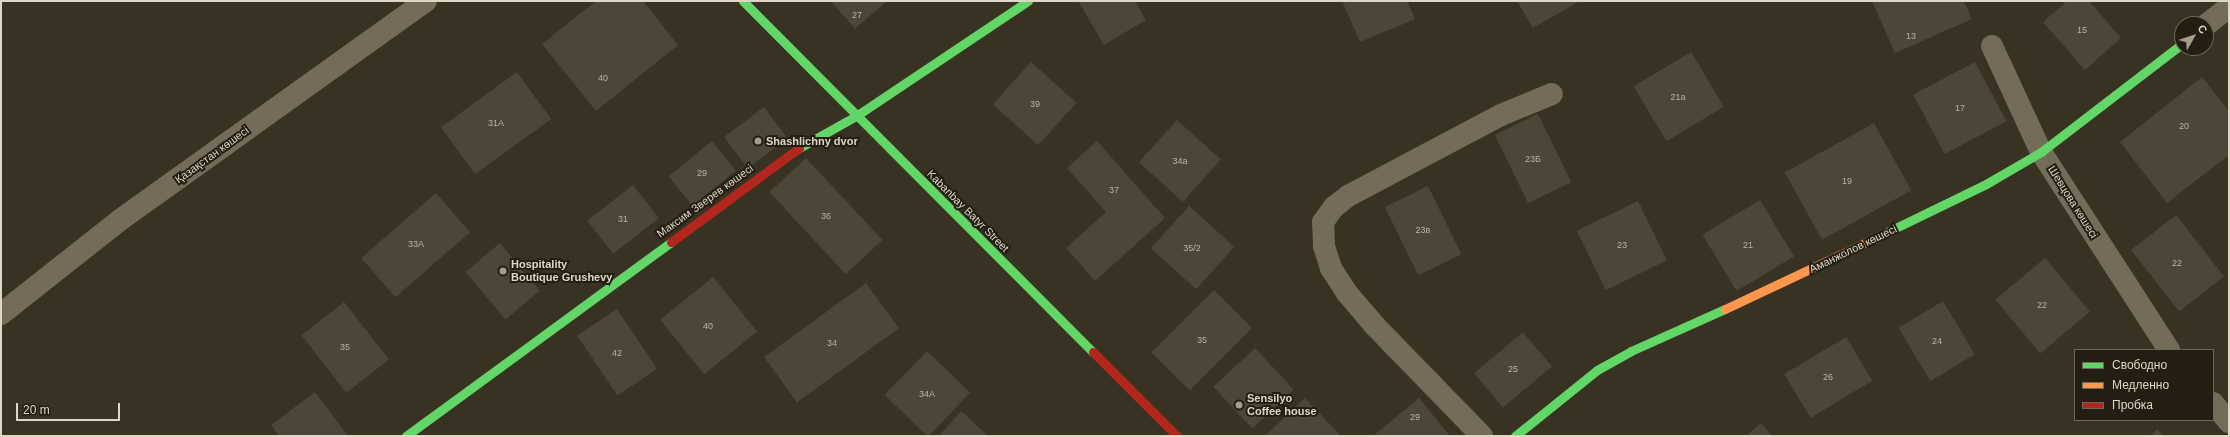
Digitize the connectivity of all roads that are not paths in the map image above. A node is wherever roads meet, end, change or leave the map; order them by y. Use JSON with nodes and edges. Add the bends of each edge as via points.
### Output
{"nodes":[{"id":1,"x":426,"y":1,"type":"edge"},
{"id":2,"x":743,"y":1,"type":"edge"},
{"id":3,"x":1028,"y":1,"type":"edge"},
{"id":4,"x":2229,"y":7,"type":"edge"},
{"id":5,"x":2214,"y":19,"type":"edge"},
{"id":6,"x":1992,"y":46,"type":"dead end"},
{"id":7,"x":2174,"y":50,"type":"edge"},
{"id":8,"x":1552,"y":94,"type":"dead end"},
{"id":9,"x":856,"y":116,"type":"junction"},
{"id":10,"x":2041,"y":152,"type":"junction"},
{"id":11,"x":1,"y":314,"type":"edge"},
{"id":12,"x":2168,"y":349,"type":"edge"},
{"id":13,"x":2214,"y":404,"type":"edge"},
{"id":14,"x":2229,"y":422,"type":"edge"},
{"id":15,"x":406,"y":436,"type":"edge"},
{"id":16,"x":1177,"y":436,"type":"edge"},
{"id":17,"x":1482,"y":436,"type":"edge"},
{"id":18,"x":1515,"y":436,"type":"edge"}],
"edges":[{"from":1,"to":11,"type":"street","name":"Қазақстан көшесі","via":[[120,220]]},
{"from":2,"to":9,"type":"street","name":"Kabanbay Batyr Street"},
{"from":3,"to":9,"type":"street","name":"Максим Зверев көшесі"},
{"from":4,"to":5,"type":"street"},
{"from":6,"to":10,"type":"street","name":"Шевцова көшесі"},
{"from":7,"to":10,"type":"street","name":"Аманжолов көшесі"},
{"from":8,"to":17,"type":"street","via":[[1501,115],[1348,196],[1334,207],[1323,222],[1324,246],[1331,268],[1347,293],[1376,327]]},
{"from":9,"to":15,"type":"street","name":"Максим Зверев көшесі","via":[[794,151]]},
{"from":9,"to":16,"type":"street","name":"Kabanbay Batyr Street"},
{"from":10,"to":12,"type":"street","name":"Шевцова көшесі"},
{"from":10,"to":18,"type":"street","name":"Аманжолов көшесі","via":[[1986,184],[1797,277],[1631,350],[1597,370]]},
{"from":13,"to":14,"type":"street"}]}
